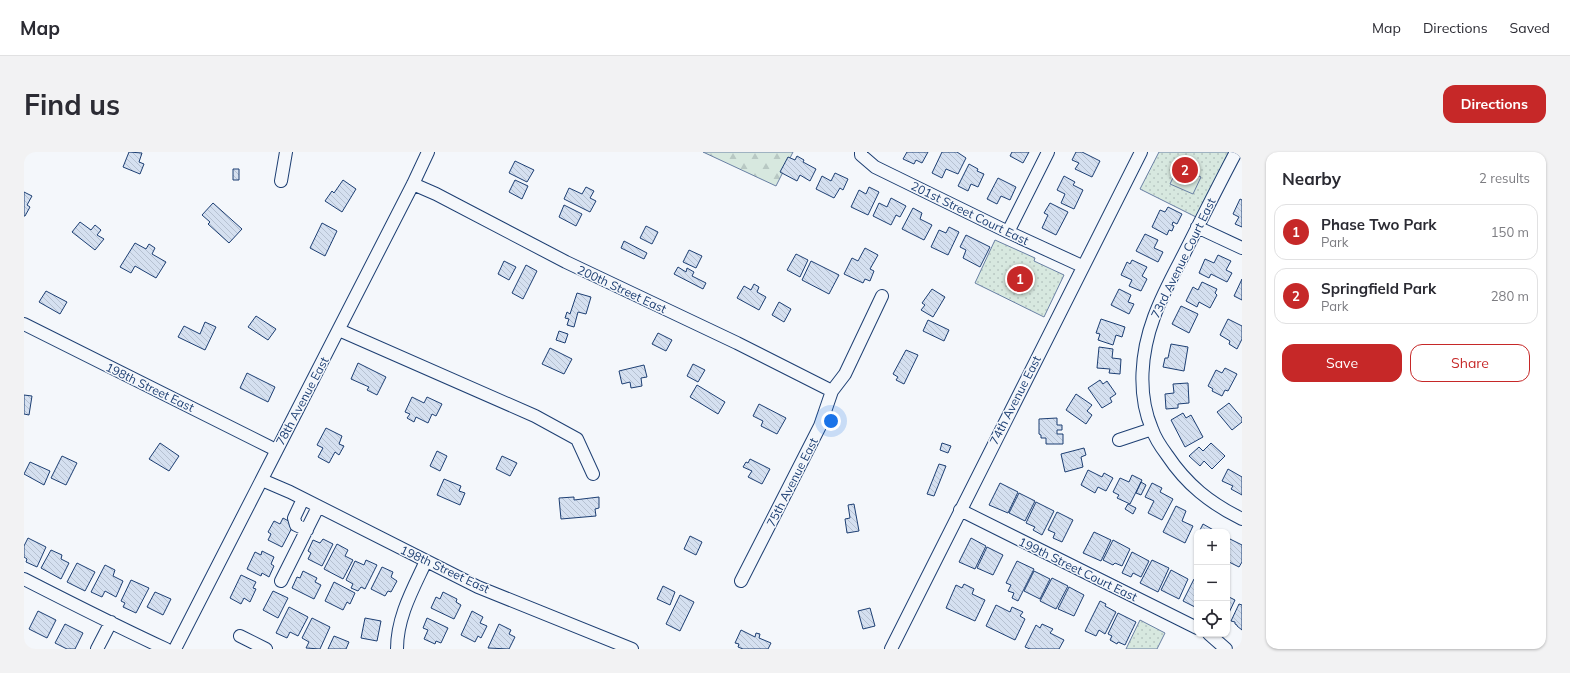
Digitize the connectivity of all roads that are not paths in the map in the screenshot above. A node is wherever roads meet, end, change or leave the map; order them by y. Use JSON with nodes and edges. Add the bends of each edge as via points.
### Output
{"nodes":[{"id":1,"x":286,"y":152,"type":"edge"},
{"id":2,"x":428,"y":152,"type":"edge"},
{"id":3,"x":1048,"y":152,"type":"edge"},
{"id":4,"x":1140,"y":152,"type":"edge"},
{"id":5,"x":1236,"y":152,"type":"edge"},
{"id":6,"x":861,"y":153,"type":"edge"},
{"id":7,"x":281,"y":181,"type":"dead end"},
{"id":8,"x":413,"y":184,"type":"junction"},
{"id":9,"x":1197,"y":227,"type":"junction"},
{"id":10,"x":1008,"y":232,"type":"junction"},
{"id":11,"x":1242,"y":248,"type":"edge"},
{"id":12,"x":1082,"y":266,"type":"junction"},
{"id":13,"x":882,"y":296,"type":"dead end"},
{"id":14,"x":24,"y":324,"type":"edge"},
{"id":15,"x":339,"y":330,"type":"junction"},
{"id":16,"x":832,"y":391,"type":"junction"},
{"id":17,"x":1152,"y":429,"type":"junction"},
{"id":18,"x":1119,"y":440,"type":"dead end"},
{"id":19,"x":276,"y":450,"type":"junction"},
{"id":20,"x":593,"y":474,"type":"dead end"},
{"id":21,"x":262,"y":480,"type":"junction"},
{"id":22,"x":303,"y":499,"type":"junction"},
{"id":23,"x":318,"y":507,"type":"junction"},
{"id":24,"x":960,"y":510,"type":"junction"},
{"id":25,"x":1242,"y":519,"type":"edge"},
{"id":26,"x":307,"y":530,"type":"junction"},
{"id":27,"x":426,"y":561,"type":"junction"},
{"id":28,"x":24,"y":580,"type":"edge"},
{"id":29,"x":281,"y":581,"type":"dead end"},
{"id":30,"x":741,"y":581,"type":"dead end"},
{"id":31,"x":111,"y":622,"type":"junction"},
{"id":32,"x":1194,"y":627,"type":"edge"},
{"id":33,"x":240,"y":636,"type":"dead end"},
{"id":34,"x":1212,"y":637,"type":"edge"},
{"id":35,"x":97,"y":649,"type":"edge"},
{"id":36,"x":166,"y":649,"type":"edge"},
{"id":37,"x":175,"y":649,"type":"edge"},
{"id":38,"x":266,"y":649,"type":"edge"},
{"id":39,"x":397,"y":649,"type":"edge"},
{"id":40,"x":632,"y":649,"type":"edge"},
{"id":41,"x":890,"y":649,"type":"edge"},
{"id":42,"x":1226,"y":649,"type":"edge"}],
"edges":[{"from":1,"to":7,"type":"street"},
{"from":2,"to":8,"type":"street","name":"78th Avenue East"},
{"from":3,"to":10,"type":"street"},
{"from":4,"to":12,"type":"street","name":"74th Avenue East"},
{"from":5,"to":9,"type":"street","name":"73rd Avenue Court East"},
{"from":6,"to":10,"type":"street","name":"201st Street Court East","via":[[875,167]]},
{"from":8,"to":15,"type":"street","name":"78th Avenue East"},
{"from":8,"to":16,"type":"street","name":"200th Street East","via":[[566,262]]},
{"from":9,"to":11,"type":"street"},
{"from":9,"to":17,"type":"street","name":"73rd Avenue Court East","via":[[1153,317],[1146,343],[1142,370],[1144,401]]},
{"from":10,"to":12,"type":"street","name":"201st Street Court East"},
{"from":12,"to":24,"type":"street","name":"74th Avenue East"},
{"from":13,"to":16,"type":"street","name":"75th Avenue East","via":[[845,374]]},
{"from":14,"to":19,"type":"street","name":"198th Street East"},
{"from":15,"to":19,"type":"street","name":"78th Avenue East"},
{"from":15,"to":20,"type":"street","via":[[562,430],[578,440]]},
{"from":16,"to":30,"type":"street","name":"75th Avenue East","via":[[820,426]]},
{"from":17,"to":18,"type":"street"},
{"from":17,"to":25,"type":"street","name":"73rd Avenue Court East","via":[[1176,469],[1187,481],[1220,508]]},
{"from":19,"to":21,"type":"street","name":"78th Avenue East"},
{"from":21,"to":22,"type":"street","name":"198th Street East"},
{"from":21,"to":37,"type":"street","name":"78th Avenue East"},
{"from":22,"to":23,"type":"street","name":"198th Street East"},
{"from":22,"to":26,"type":"street","via":[[294,518],[296,525]]},
{"from":23,"to":26,"type":"street"},
{"from":23,"to":27,"type":"street","name":"198th Street East"},
{"from":24,"to":32,"type":"street","name":"199th Street Court East"},
{"from":24,"to":41,"type":"street","name":"74th Avenue East"},
{"from":26,"to":29,"type":"street"},
{"from":27,"to":39,"type":"street","via":[[407,603],[397,639]]},
{"from":27,"to":40,"type":"street","name":"198th Street East","via":[[478,587]]},
{"from":28,"to":31,"type":"street"},
{"from":31,"to":35,"type":"street"},
{"from":31,"to":36,"type":"street"},
{"from":33,"to":38,"type":"street"},
{"from":34,"to":42,"type":"street"}]}
